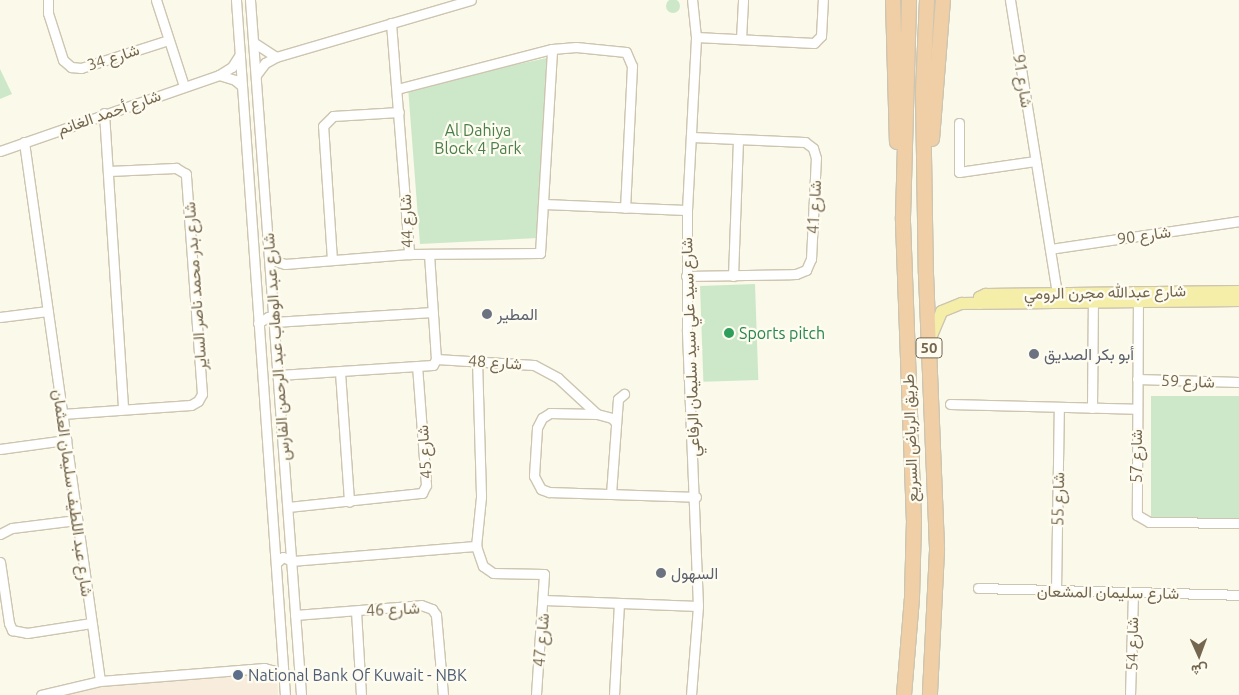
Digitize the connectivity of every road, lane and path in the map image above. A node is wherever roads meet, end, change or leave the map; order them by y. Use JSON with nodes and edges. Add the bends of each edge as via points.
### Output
{"nodes":[{"id":1,"x":48,"y":0,"type":"edge"},
{"id":2,"x":156,"y":0,"type":"edge"},
{"id":3,"x":471,"y":0,"type":"edge"},
{"id":4,"x":692,"y":0,"type":"edge"},
{"id":5,"x":743,"y":0,"type":"edge"},
{"id":6,"x":823,"y":0,"type":"edge"},
{"id":7,"x":893,"y":0,"type":"edge"},
{"id":8,"x":910,"y":0,"type":"edge"},
{"id":9,"x":927,"y":0,"type":"edge"},
{"id":10,"x":943,"y":0,"type":"edge"},
{"id":11,"x":1010,"y":0,"type":"edge"},
{"id":12,"x":236,"y":2,"type":"edge"},
{"id":13,"x":250,"y":2,"type":"edge"},
{"id":14,"x":391,"y":23,"type":"junction"},
{"id":15,"x":696,"y":37,"type":"junction"},
{"id":16,"x":741,"y":39,"type":"junction"},
{"id":17,"x":168,"y":40,"type":"junction"},
{"id":18,"x":253,"y":42,"type":"junction"},
{"id":19,"x":552,"y":49,"type":"junction"},
{"id":20,"x":240,"y":54,"type":"junction"},
{"id":21,"x":276,"y":56,"type":"junction"},
{"id":22,"x":219,"y":75,"type":"junction"},
{"id":23,"x":256,"y":75,"type":"junction"},
{"id":24,"x":184,"y":86,"type":"junction"},
{"id":25,"x":242,"y":86,"type":"junction"},
{"id":26,"x":397,"y":89,"type":"junction"},
{"id":27,"x":398,"y":112,"type":"junction"},
{"id":28,"x":104,"y":113,"type":"junction"},
{"id":29,"x":959,"y":123,"type":"dead end"},
{"id":30,"x":691,"y":137,"type":"junction"},
{"id":31,"x":738,"y":140,"type":"junction"},
{"id":32,"x":24,"y":142,"type":"junction"},
{"id":33,"x":0,"y":151,"type":"edge"},
{"id":34,"x":1035,"y":162,"type":"junction"},
{"id":35,"x":108,"y":171,"type":"junction"},
{"id":36,"x":543,"y":204,"type":"junction"},
{"id":37,"x":927,"y":204,"type":"junction"},
{"id":38,"x":624,"y":208,"type":"junction"},
{"id":39,"x":687,"y":210,"type":"junction"},
{"id":40,"x":903,"y":217,"type":"junction"},
{"id":41,"x":1239,"y":221,"type":"edge"},
{"id":42,"x":1050,"y":249,"type":"junction"},
{"id":43,"x":269,"y":253,"type":"junction"},
{"id":44,"x":409,"y":254,"type":"junction"},
{"id":45,"x":429,"y":254,"type":"junction"},
{"id":46,"x":332,"y":260,"type":"junction"},
{"id":47,"x":285,"y":264,"type":"junction"},
{"id":48,"x":271,"y":276,"type":"junction"},
{"id":49,"x":686,"y":276,"type":"junction"},
{"id":50,"x":733,"y":276,"type":"junction"},
{"id":51,"x":1239,"y":291,"type":"edge"},
{"id":52,"x":1056,"y":292,"type":"junction"},
{"id":53,"x":1138,"y":296,"type":"junction"},
{"id":54,"x":272,"y":300,"type":"junction"},
{"id":55,"x":1239,"y":300,"type":"edge"},
{"id":56,"x":1093,"y":302,"type":"junction"},
{"id":57,"x":257,"y":303,"type":"junction"},
{"id":58,"x":979,"y":303,"type":"junction"},
{"id":59,"x":48,"y":311,"type":"junction"},
{"id":60,"x":433,"y":312,"type":"junction"},
{"id":61,"x":0,"y":317,"type":"edge"},
{"id":62,"x":274,"y":322,"type":"junction"},
{"id":63,"x":258,"y":323,"type":"junction"},
{"id":64,"x":436,"y":359,"type":"junction"},
{"id":65,"x":477,"y":360,"type":"junction"},
{"id":66,"x":417,"y":366,"type":"junction"},
{"id":67,"x":340,"y":372,"type":"junction"},
{"id":68,"x":279,"y":375,"type":"junction"},
{"id":69,"x":930,"y":377,"type":"junction"},
{"id":70,"x":1137,"y":379,"type":"junction"},
{"id":71,"x":1239,"y":382,"type":"edge"},
{"id":72,"x":624,"y":394,"type":"dead end"},
{"id":73,"x":950,"y":404,"type":"dead end"},
{"id":74,"x":124,"y":408,"type":"junction"},
{"id":75,"x":1059,"y":408,"type":"junction"},
{"id":76,"x":1092,"y":408,"type":"junction"},
{"id":77,"x":1136,"y":409,"type":"junction"},
{"id":78,"x":62,"y":414,"type":"junction"},
{"id":79,"x":597,"y":414,"type":"junction"},
{"id":80,"x":616,"y":423,"type":"junction"},
{"id":81,"x":66,"y":440,"type":"junction"},
{"id":82,"x":0,"y":449,"type":"edge"},
{"id":83,"x":611,"y":494,"type":"junction"},
{"id":84,"x":696,"y":498,"type":"junction"},
{"id":85,"x":349,"y":502,"type":"junction"},
{"id":86,"x":288,"y":507,"type":"junction"},
{"id":87,"x":77,"y":520,"type":"junction"},
{"id":88,"x":1239,"y":523,"type":"edge"},
{"id":89,"x":0,"y":534,"type":"edge"},
{"id":90,"x":291,"y":544,"type":"junction"},
{"id":91,"x":476,"y":546,"type":"junction"},
{"id":92,"x":274,"y":547,"type":"junction"},
{"id":93,"x":292,"y":561,"type":"junction"},
{"id":94,"x":0,"y":562,"type":"edge"},
{"id":95,"x":276,"y":563,"type":"junction"},
{"id":96,"x":978,"y":588,"type":"dead end"},
{"id":97,"x":1056,"y":590,"type":"junction"},
{"id":98,"x":1133,"y":592,"type":"junction"},
{"id":99,"x":1239,"y":595,"type":"edge"},
{"id":100,"x":544,"y":600,"type":"junction"},
{"id":101,"x":618,"y":604,"type":"junction"},
{"id":102,"x":698,"y":606,"type":"junction"},
{"id":103,"x":356,"y":610,"type":"junction"},
{"id":104,"x":295,"y":615,"type":"junction"},
{"id":105,"x":92,"y":623,"type":"junction"},
{"id":106,"x":282,"y":652,"type":"junction"},
{"id":107,"x":264,"y":668,"type":"junction"},
{"id":108,"x":284,"y":678,"type":"junction"},
{"id":109,"x":100,"y":681,"type":"junction"},
{"id":110,"x":41,"y":695,"type":"edge"},
{"id":111,"x":285,"y":695,"type":"edge"},
{"id":112,"x":301,"y":695,"type":"edge"},
{"id":113,"x":362,"y":695,"type":"edge"},
{"id":114,"x":443,"y":695,"type":"edge"},
{"id":115,"x":536,"y":695,"type":"edge"},
{"id":116,"x":614,"y":695,"type":"edge"},
{"id":117,"x":691,"y":695,"type":"edge"},
{"id":118,"x":904,"y":695,"type":"edge"},
{"id":119,"x":930,"y":695,"type":"edge"},
{"id":120,"x":1130,"y":695,"type":"edge"}],
"edges":[{"from":1,"to":17,"type":"street","name":"شارع 34","via":[[47,8],[63,60],[70,67],[81,68]]},
{"from":2,"to":17,"type":"street"},
{"from":3,"to":14,"type":"street"},
{"from":4,"to":15,"type":"street","name":"شارع سيد علي سيد سليمان الرفاعي"},
{"from":5,"to":16,"type":"street"},
{"from":6,"to":16,"type":"street","via":[[821,36],[817,42]]},
{"from":7,"to":40,"type":"highway","via":[[897,145]]},
{"from":8,"to":40,"type":"highway","name":"طريق الرياض السريع","number":"50"},
{"from":9,"to":37,"type":"highway","name":"طريق الرياض السريع","number":"50","via":[[923,92]]},
{"from":10,"to":37,"type":"highway"},
{"from":11,"to":34,"type":"street","name":"شارع 91"},
{"from":12,"to":13,"type":"street"},
{"from":12,"to":20,"type":"street","name":"شارع عبد الوهاب عبد الرحمن الفارس"},
{"from":13,"to":18,"type":"street","name":"شارع عبد الوهاب عبد الرحمن الفارس"},
{"from":14,"to":21,"type":"street"},
{"from":14,"to":26,"type":"street","name":"شارع 44"},
{"from":15,"to":16,"type":"street"},
{"from":15,"to":30,"type":"street","name":"شارع سيد علي سيد سليمان الرفاعي"},
{"from":17,"to":24,"type":"street"},
{"from":18,"to":21,"type":"street"},
{"from":18,"to":23,"type":"street","name":"شارع عبد الوهاب عبد الرحمن الفارس"},
{"from":19,"to":26,"type":"street"},
{"from":19,"to":36,"type":"street"},
{"from":19,"to":38,"type":"street","via":[[576,47],[621,50],[629,54],[632,66]]},
{"from":20,"to":22,"type":"street","name":"شارع أحمد الغانم","via":[[232,67]]},
{"from":20,"to":25,"type":"street","name":"شارع عبد الوهاب عبد الرحمن الفارس"},
{"from":21,"to":23,"type":"street","via":[[265,63]]},
{"from":22,"to":24,"type":"street","name":"شارع أحمد الغانم"},
{"from":22,"to":25,"type":"street","via":[[227,76]]},
{"from":23,"to":43,"type":"street","name":"شارع عبد الوهاب عبد الرحمن الفارس"},
{"from":24,"to":28,"type":"street","name":"شارع أحمد الغانم"},
{"from":25,"to":57,"type":"street","name":"شارع عبد الوهاب عبد الرحمن الفارس"},
{"from":26,"to":27,"type":"street","name":"شارع 44"},
{"from":27,"to":44,"type":"street","name":"شارع 44"},
{"from":27,"to":46,"type":"street","via":[[333,116],[323,126]]},
{"from":28,"to":32,"type":"street","name":"شارع أحمد الغانم"},
{"from":28,"to":35,"type":"street"},
{"from":29,"to":34,"type":"street","via":[[959,172]]},
{"from":30,"to":31,"type":"street","name":"شارع 41"},
{"from":30,"to":39,"type":"street","name":"شارع سيد علي سيد سليمان الرفاعي"},
{"from":31,"to":50,"type":"street"},
{"from":31,"to":50,"type":"street","name":"شارع 41","via":[[805,142],[813,148],[816,158],[809,266],[796,274]]},
{"from":32,"to":33,"type":"street","name":"شارع أحمد الغانم"},
{"from":32,"to":59,"type":"street","name":"شارع عبد اللطيف سليمان العثمان"},
{"from":34,"to":42,"type":"street","name":"شارع 91"},
{"from":35,"to":74,"type":"street"},
{"from":35,"to":74,"type":"street","name":"شارع بدر محمد ناصر الساير","via":[[180,169],[186,174],[189,190],[200,399],[191,405]]},
{"from":36,"to":38,"type":"street"},
{"from":36,"to":45,"type":"street","via":[[540,253]]},
{"from":37,"to":69,"type":"highway","name":"طريق الرياض السريع","number":"50"},
{"from":38,"to":39,"type":"street"},
{"from":39,"to":49,"type":"street","name":"شارع سيد علي سيد سليمان الرفاعي"},
{"from":40,"to":118,"type":"highway","name":"طريق الرياض السريع","number":"50","via":[[914,522]]},
{"from":41,"to":42,"type":"street","name":"شارع 90"},
{"from":42,"to":52,"type":"street","name":"شارع 91"},
{"from":43,"to":47,"type":"street","via":[[275,261]]},
{"from":43,"to":48,"type":"street","name":"شارع عبد الوهاب عبد الرحمن الفارس"},
{"from":44,"to":45,"type":"street"},
{"from":44,"to":46,"type":"street","name":"شارع 44"},
{"from":45,"to":60,"type":"street"},
{"from":46,"to":47,"type":"street","name":"شارع 44"},
{"from":47,"to":48,"type":"street"},
{"from":48,"to":54,"type":"street","name":"شارع عبد الوهاب عبد الرحمن الفارس"},
{"from":49,"to":50,"type":"street","name":"شارع 41"},
{"from":49,"to":84,"type":"street","name":"شارع سيد علي سيد سليمان الرفاعي"},
{"from":51,"to":53,"type":"main road","name":"شارع عبدالله مجرن الرومي"},
{"from":52,"to":53,"type":"main road","name":"شارع عبدالله مجرن الرومي"},
{"from":52,"to":58,"type":"main road","name":"شارع عبدالله مجرن الرومي","via":[[985,294],[979,297]]},
{"from":53,"to":55,"type":"main road","name":"شارع عبدالله مجرن الرومي"},
{"from":53,"to":56,"type":"main road","name":"شارع عبدالله مجرن الرومي"},
{"from":53,"to":70,"type":"street","name":"شارع 57"},
{"from":54,"to":57,"type":"street","via":[[264,308]]},
{"from":54,"to":62,"type":"street","name":"شارع عبد الوهاب عبد الرحمن الفارس"},
{"from":56,"to":58,"type":"main road","name":"شارع عبدالله مجرن الرومي"},
{"from":56,"to":76,"type":"street"},
{"from":57,"to":63,"type":"street","name":"شارع عبد الوهاب عبد الرحمن الفارس"},
{"from":58,"to":69,"type":"main road","name":"شارع عبدالله مجرن الرومي","via":[[949,306],[941,311],[931,334]]},
{"from":59,"to":61,"type":"street"},
{"from":59,"to":78,"type":"street","name":"شارع عبد اللطيف سليمان العثمان"},
{"from":60,"to":62,"type":"street"},
{"from":60,"to":64,"type":"street"},
{"from":62,"to":63,"type":"street","via":[[268,317]]},
{"from":62,"to":68,"type":"street","name":"شارع عبد الوهاب عبد الرحمن الفارس"},
{"from":63,"to":92,"type":"street","name":"شارع عبد الوهاب عبد الرحمن الفارس"},
{"from":64,"to":65,"type":"street","name":"شارع 48"},
{"from":64,"to":66,"type":"street","via":[[433,365]]},
{"from":65,"to":79,"type":"street","name":"شارع 48","via":[[520,362],[548,371]]},
{"from":65,"to":91,"type":"street","via":[[481,497]]},
{"from":66,"to":67,"type":"street"},
{"from":66,"to":85,"type":"street","name":"شارع 45","via":[[424,490],[414,496]]},
{"from":67,"to":68,"type":"street"},
{"from":67,"to":85,"type":"street"},
{"from":68,"to":86,"type":"street","name":"شارع عبد الوهاب عبد الرحمن الفارس"},
{"from":69,"to":119,"type":"highway","name":"طريق الرياض السريع","number":"50","via":[[938,550]]},
{"from":70,"to":71,"type":"street","name":"شارع 59"},
{"from":70,"to":77,"type":"street","name":"شارع 57"},
{"from":72,"to":80,"type":"street","via":[[619,396]]},
{"from":73,"to":75,"type":"street"},
{"from":74,"to":78,"type":"street","name":"شارع بدر محمد ناصر الساير"},
{"from":75,"to":76,"type":"street"},
{"from":75,"to":97,"type":"street","name":"شارع 55"},
{"from":76,"to":77,"type":"street"},
{"from":77,"to":88,"type":"street","name":"شارع 57","via":[[1136,512],[1139,518],[1149,522]]},
{"from":78,"to":81,"type":"street","name":"شارع عبد اللطيف سليمان العثمان"},
{"from":79,"to":80,"type":"street","name":"شارع 48","via":[[612,418]]},
{"from":79,"to":83,"type":"street","name":"شارع 48","via":[[546,414],[537,428],[534,476],[537,485],[545,491]]},
{"from":80,"to":83,"type":"street"},
{"from":81,"to":82,"type":"street"},
{"from":81,"to":87,"type":"street","name":"شارع عبد اللطيف سليمان العثمان"},
{"from":83,"to":84,"type":"street","name":"شارع 48"},
{"from":84,"to":102,"type":"street","name":"شارع سيد علي سيد سليمان الرفاعي"},
{"from":85,"to":86,"type":"street","name":"شارع 45"},
{"from":86,"to":90,"type":"street","name":"شارع عبد الوهاب عبد الرحمن الفارس"},
{"from":87,"to":89,"type":"street","via":[[12,528]]},
{"from":87,"to":105,"type":"street","name":"شارع عبد اللطيف سليمان العثمان"},
{"from":90,"to":92,"type":"street","via":[[283,551]]},
{"from":90,"to":93,"type":"street","name":"شارع عبد الوهاب عبد الرحمن الفارس"},
{"from":91,"to":93,"type":"street"},
{"from":91,"to":100,"type":"street","via":[[483,566],[493,573],[544,574]]},
{"from":92,"to":95,"type":"street","name":"شارع عبد الوهاب عبد الرحمن الفارس"},
{"from":93,"to":95,"type":"street","via":[[283,557]]},
{"from":93,"to":104,"type":"street","name":"شارع عبد الوهاب عبد الرحمن الفارس"},
{"from":94,"to":105,"type":"street","via":[[8,623],[12,630],[27,633]]},
{"from":95,"to":106,"type":"street","name":"شارع عبد الوهاب عبد الرحمن الفارس"},
{"from":96,"to":97,"type":"street","name":"شارع سليمان المشعان"},
{"from":97,"to":98,"type":"street","name":"شارع سليمان المشعان"},
{"from":98,"to":99,"type":"street","name":"شارع سليمان المشعان"},
{"from":98,"to":120,"type":"street","name":"شارع 54"},
{"from":100,"to":101,"type":"street","name":"شارع 47"},
{"from":100,"to":115,"type":"street","name":"شارع 47"},
{"from":101,"to":102,"type":"street","name":"شارع 47"},
{"from":101,"to":116,"type":"street"},
{"from":102,"to":117,"type":"street","name":"شارع سيد علي سيد سليمان الرفاعي"},
{"from":103,"to":104,"type":"street","name":"شارع 46"},
{"from":103,"to":113,"type":"street","name":"شارع 46"},
{"from":103,"to":114,"type":"street","name":"شارع 46","via":[[422,605],[432,609],[436,615]]},
{"from":104,"to":112,"type":"street","name":"شارع عبد الوهاب عبد الرحمن الفارس"},
{"from":105,"to":109,"type":"street","name":"شارع عبد اللطيف سليمان العثمان"},
{"from":106,"to":107,"type":"street"},
{"from":106,"to":108,"type":"street","name":"شارع عبد الوهاب عبد الرحمن الفارس"},
{"from":107,"to":108,"type":"street","via":[[279,672]]},
{"from":107,"to":109,"type":"street"},
{"from":108,"to":111,"type":"street","name":"شارع عبد الوهاب عبد الرحمن الفارس"},
{"from":109,"to":110,"type":"street"}]}
